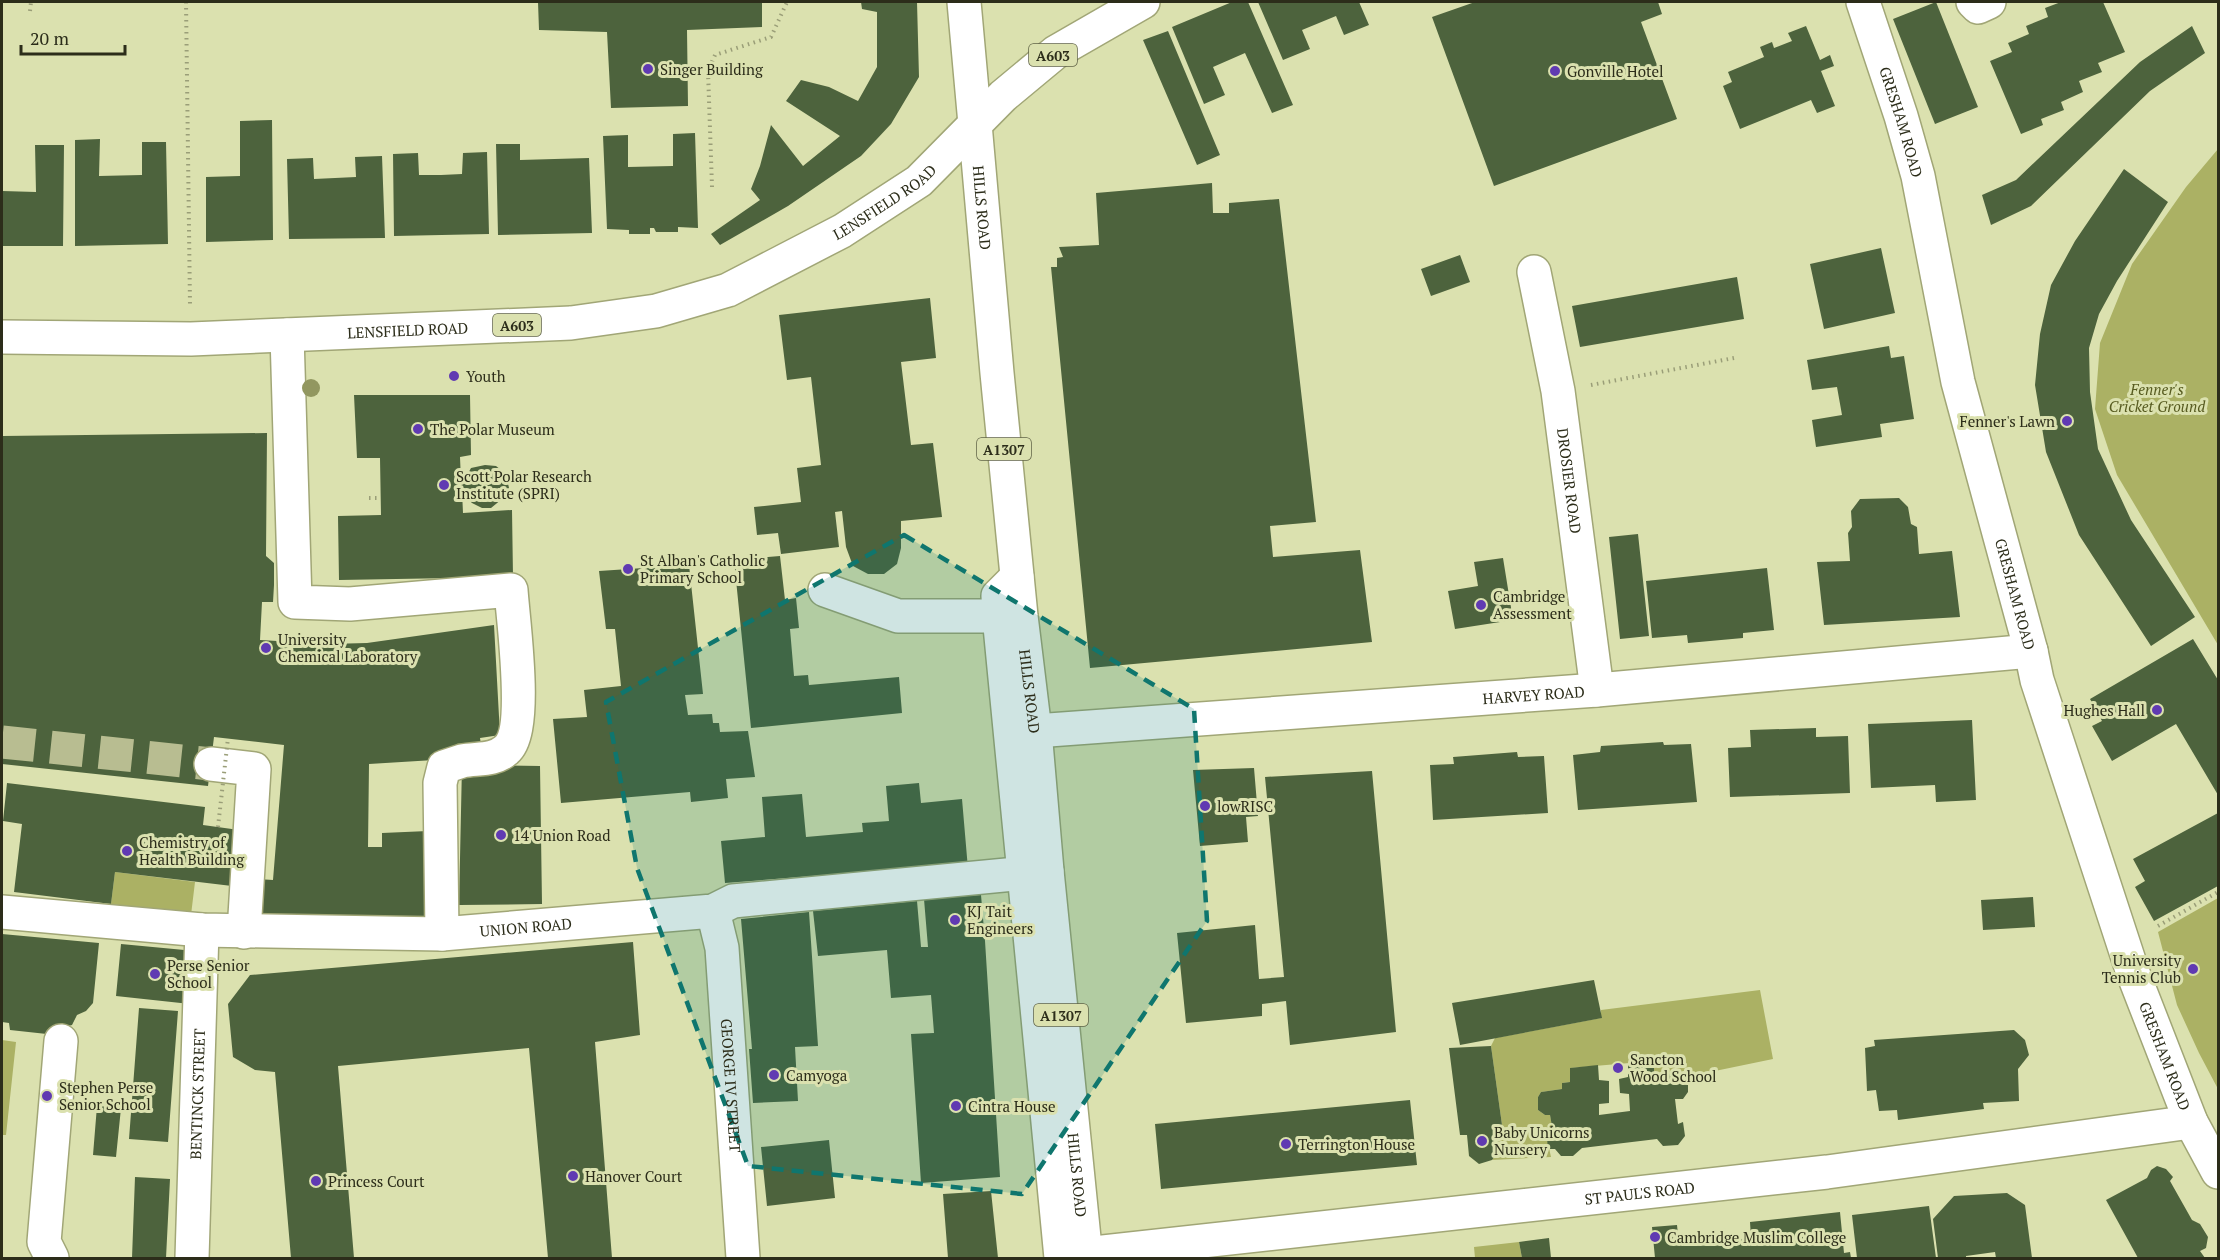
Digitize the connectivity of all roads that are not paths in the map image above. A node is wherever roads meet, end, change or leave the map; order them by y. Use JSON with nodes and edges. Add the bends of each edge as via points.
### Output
{"nodes":[{"id":1,"x":964,"y":2,"type":"edge"},
{"id":2,"x":1143,"y":2,"type":"edge"},
{"id":3,"x":1863,"y":2,"type":"edge"},
{"id":4,"x":1973,"y":2,"type":"edge"},
{"id":5,"x":1989,"y":2,"type":"edge"},
{"id":6,"x":975,"y":124,"type":"junction"},
{"id":7,"x":1534,"y":272,"type":"dead end"},
{"id":8,"x":286,"y":335,"type":"junction"},
{"id":9,"x":2,"y":337,"type":"edge"},
{"id":10,"x":825,"y":590,"type":"dead end"},
{"id":11,"x":1010,"y":616,"type":"junction"},
{"id":12,"x":2031,"y":651,"type":"junction"},
{"id":13,"x":1597,"y":690,"type":"junction"},
{"id":14,"x":1035,"y":731,"type":"junction"},
{"id":15,"x":219,"y":751,"type":"tunnel mouth"},
{"id":16,"x":1036,"y":872,"type":"junction"},
{"id":17,"x":713,"y":911,"type":"junction"},
{"id":18,"x":2,"y":912,"type":"edge"},
{"id":19,"x":202,"y":930,"type":"junction"},
{"id":20,"x":244,"y":932,"type":"junction"},
{"id":21,"x":442,"y":934,"type":"junction"},
{"id":22,"x":61,"y":1041,"type":"dead end"},
{"id":23,"x":2192,"y":1122,"type":"junction"},
{"id":24,"x":2218,"y":1172,"type":"edge"},
{"id":25,"x":1077,"y":1257,"type":"edge"},
{"id":26,"x":52,"y":1258,"type":"edge"},
{"id":27,"x":192,"y":1258,"type":"edge"},
{"id":28,"x":743,"y":1258,"type":"edge"}],
"edges":[{"from":1,"to":6,"type":"street","name":"HILLS ROAD"},
{"from":2,"to":6,"type":"street","number":"A603","via":[[1056,52]]},
{"from":3,"to":12,"type":"street","name":"GRESHAM ROAD","via":[[1918,176],[1958,382]]},
{"from":4,"to":5,"type":"street","via":[[1978,7]]},
{"from":6,"to":8,"type":"street","name":"LENSFIELD ROAD","number":"A603","via":[[919,181],[842,231],[728,290],[657,311],[571,323]]},
{"from":6,"to":11,"type":"street","name":"HILLS ROAD","number":"A1307","via":[[1017,577]]},
{"from":7,"to":13,"type":"street","name":"DROSIER ROAD","via":[[1558,391]]},
{"from":8,"to":9,"type":"street","name":"LENSFIELD ROAD","number":"A603","via":[[191,339]]},
{"from":8,"to":21,"type":"street","via":[[295,602],[350,604],[511,590],[519,691],[516,734],[508,749],[494,758],[444,767],[440,783]]},
{"from":10,"to":11,"type":"street","via":[[898,616]]},
{"from":11,"to":14,"type":"street","name":"HILLS ROAD","number":"A1307"},
{"from":11,"to":16,"type":"street"},
{"from":12,"to":13,"type":"street","name":"HARVEY ROAD"},
{"from":12,"to":23,"type":"street","name":"GRESHAM ROAD","via":[[2037,680],[2133,973]]},
{"from":13,"to":14,"type":"street","name":"HARVEY ROAD"},
{"from":14,"to":16,"type":"street","name":"HILLS ROAD","number":"A1307"},
{"from":15,"to":20,"type":"street","via":[[254,769]]},
{"from":16,"to":17,"type":"street","name":"UNION ROAD","via":[[733,901]]},
{"from":16,"to":25,"type":"street","name":"HILLS ROAD","number":"A1307"},
{"from":17,"to":21,"type":"street","name":"UNION ROAD"},
{"from":17,"to":28,"type":"street","name":"GEORGE IV STREET","via":[[722,948]]},
{"from":18,"to":19,"type":"street","name":"UNION ROAD"},
{"from":19,"to":20,"type":"street","name":"UNION ROAD"},
{"from":19,"to":27,"type":"street","name":"BENTINCK STREET"},
{"from":20,"to":21,"type":"street","name":"UNION ROAD"},
{"from":22,"to":26,"type":"street","via":[[44,1242]]},
{"from":23,"to":24,"type":"street","name":"GRESHAM ROAD"},
{"from":23,"to":25,"type":"street","name":"ST PAUL'S ROAD","via":[[1827,1172]]}]}
